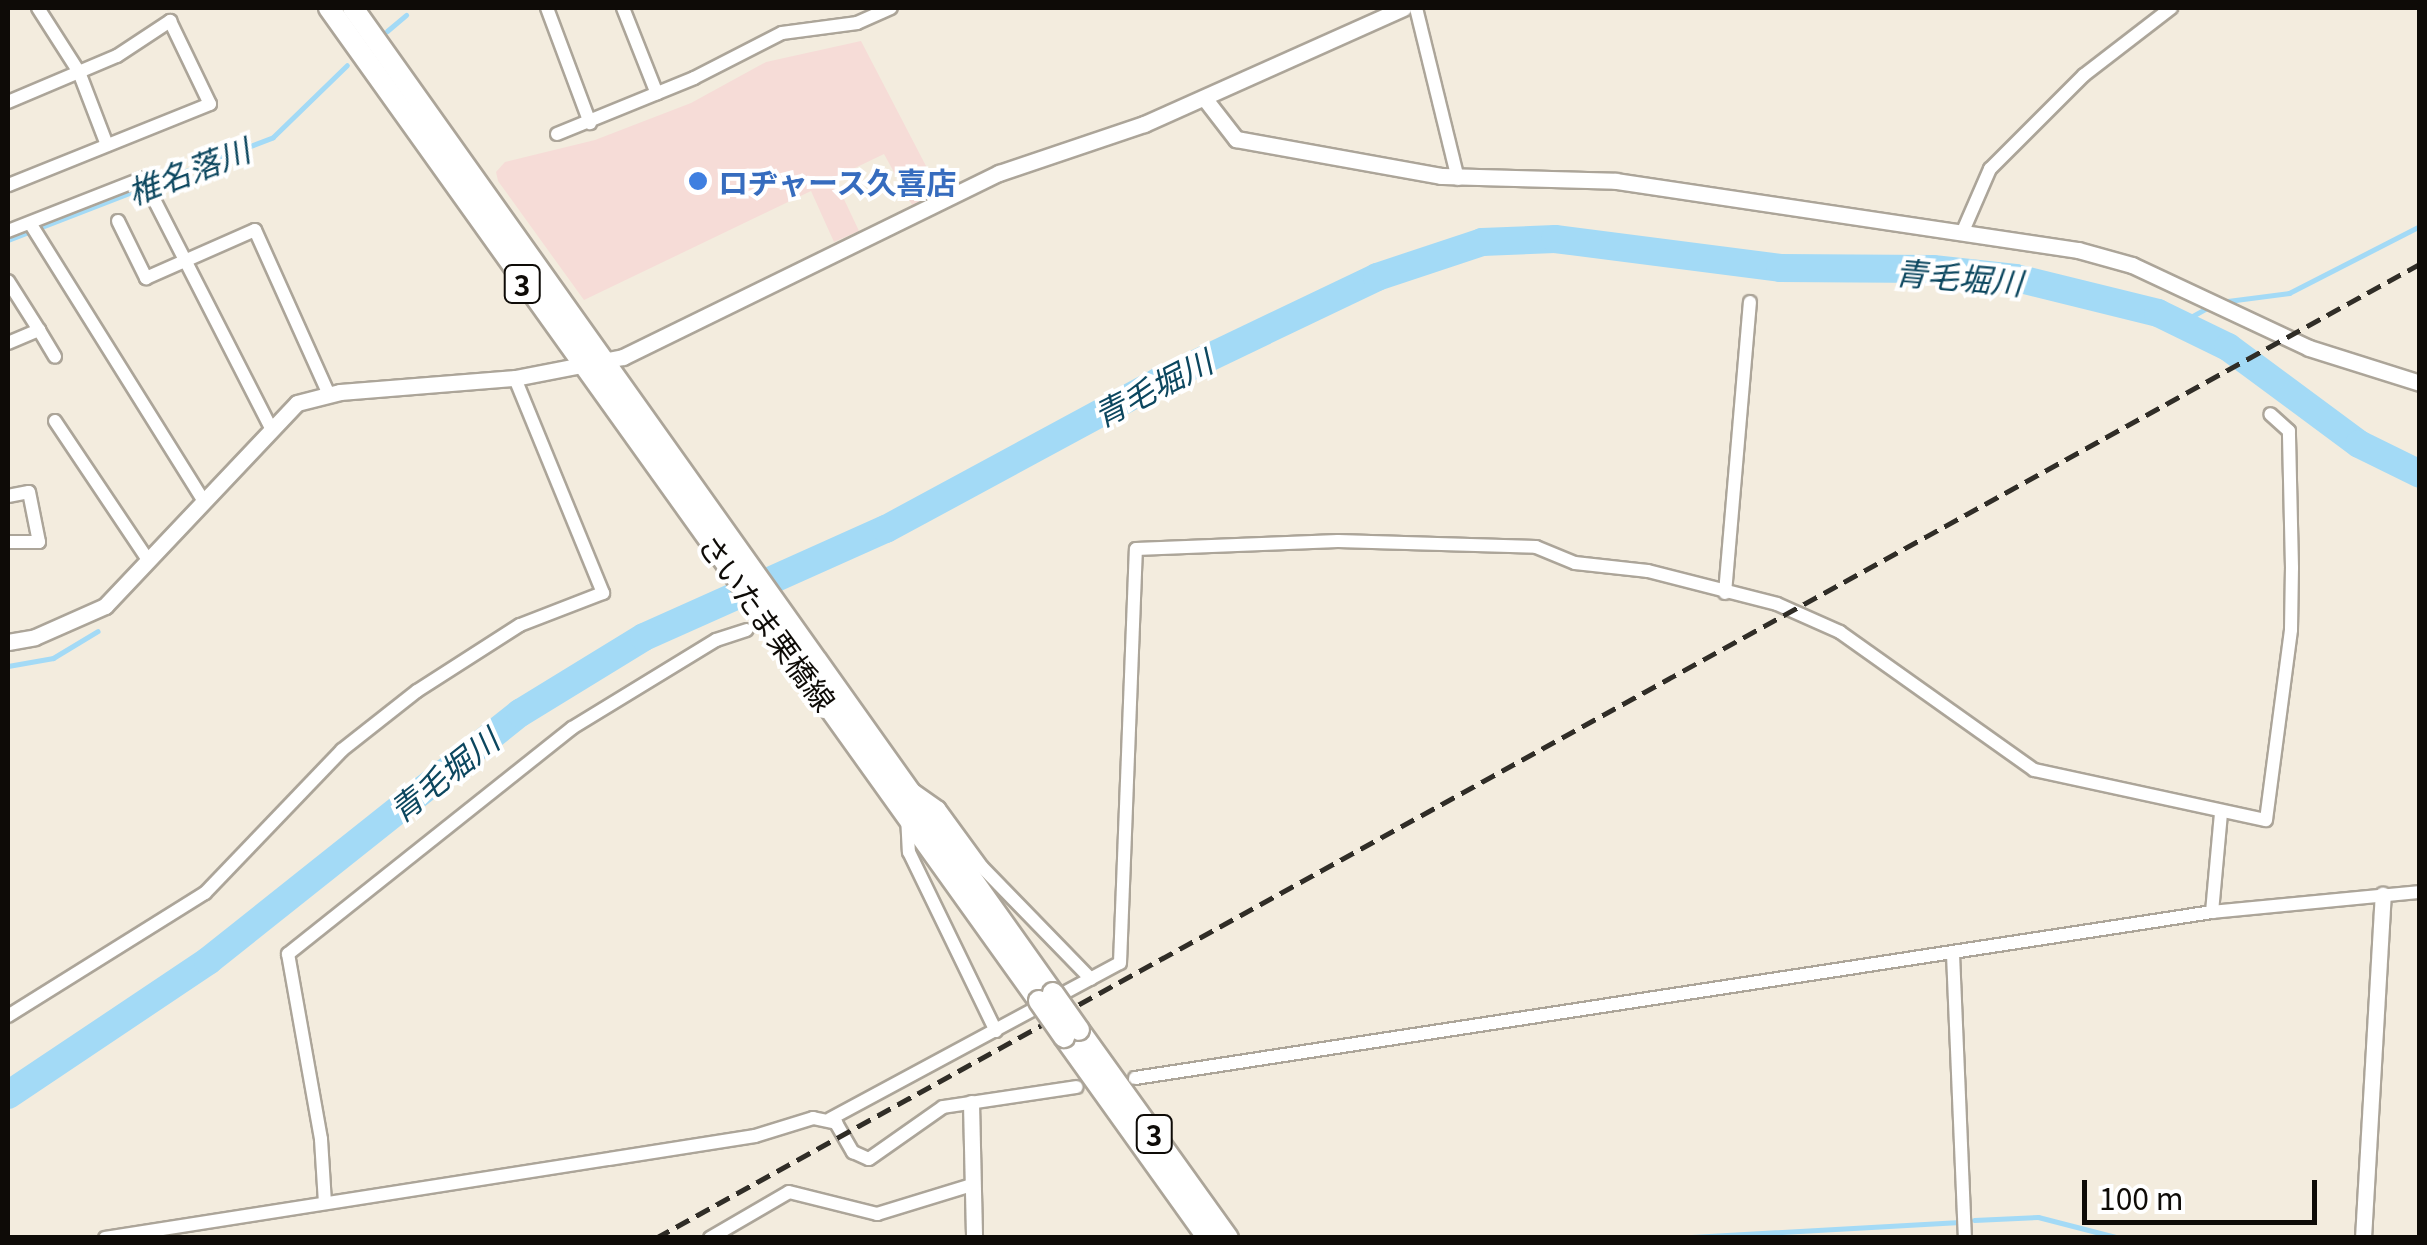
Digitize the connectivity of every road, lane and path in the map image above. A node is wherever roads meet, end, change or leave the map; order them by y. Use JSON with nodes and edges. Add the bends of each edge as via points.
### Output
{"nodes":[{"id":1,"x":38,"y":8,"type":"edge"},
{"id":2,"x":329,"y":8,"type":"edge"},
{"id":3,"x":353,"y":8,"type":"edge"},
{"id":4,"x":547,"y":8,"type":"edge"},
{"id":5,"x":624,"y":8,"type":"edge"},
{"id":6,"x":891,"y":8,"type":"edge"},
{"id":7,"x":1404,"y":8,"type":"edge"},
{"id":8,"x":1416,"y":8,"type":"edge"},
{"id":9,"x":2171,"y":8,"type":"edge"},
{"id":10,"x":79,"y":72,"type":"junction"},
{"id":11,"x":657,"y":94,"type":"junction"},
{"id":12,"x":1205,"y":98,"type":"junction"},
{"id":13,"x":8,"y":102,"type":"edge"},
{"id":14,"x":590,"y":123,"type":"junction"},
{"id":15,"x":557,"y":134,"type":"dead end"},
{"id":16,"x":107,"y":145,"type":"junction"},
{"id":17,"x":1458,"y":179,"type":"junction"},
{"id":18,"x":8,"y":184,"type":"edge"},
{"id":19,"x":118,"y":222,"type":"dead end"},
{"id":20,"x":30,"y":223,"type":"junction"},
{"id":21,"x":8,"y":231,"type":"edge"},
{"id":22,"x":1963,"y":231,"type":"junction"},
{"id":23,"x":185,"y":259,"type":"junction"},
{"id":24,"x":8,"y":281,"type":"edge"},
{"id":25,"x":1750,"y":302,"type":"dead end"},
{"id":26,"x":39,"y":330,"type":"junction"},
{"id":27,"x":8,"y":343,"type":"edge"},
{"id":28,"x":55,"y":357,"type":"dead end"},
{"id":29,"x":608,"y":362,"type":"junction"},
{"id":30,"x":581,"y":367,"type":"junction"},
{"id":31,"x":515,"y":378,"type":"junction"},
{"id":32,"x":2420,"y":383,"type":"edge"},
{"id":33,"x":329,"y":395,"type":"junction"},
{"id":34,"x":2270,"y":414,"type":"dead end"},
{"id":35,"x":55,"y":421,"type":"dead end"},
{"id":36,"x":270,"y":426,"type":"junction"},
{"id":37,"x":8,"y":496,"type":"edge"},
{"id":38,"x":203,"y":500,"type":"junction"},
{"id":39,"x":8,"y":542,"type":"edge"},
{"id":40,"x":729,"y":552,"type":"junction"},
{"id":41,"x":148,"y":560,"type":"junction"},
{"id":42,"x":1725,"y":593,"type":"junction"},
{"id":43,"x":772,"y":612,"type":"junction"},
{"id":44,"x":746,"y":630,"type":"dead end"},
{"id":45,"x":8,"y":642,"type":"edge"},
{"id":46,"x":910,"y":788,"type":"junction"},
{"id":47,"x":2221,"y":813,"type":"junction"},
{"id":48,"x":907,"y":816,"type":"junction"},
{"id":49,"x":2420,"y":892,"type":"edge"},
{"id":50,"x":2383,"y":895,"type":"junction"},
{"id":51,"x":2212,"y":912,"type":"junction"},
{"id":52,"x":1953,"y":954,"type":"junction"},
{"id":53,"x":1091,"y":979,"type":"junction"},
{"id":54,"x":1046,"y":997,"type":"junction"},
{"id":55,"x":8,"y":1016,"type":"edge"},
{"id":56,"x":996,"y":1032,"type":"junction"},
{"id":57,"x":1072,"y":1034,"type":"junction"},
{"id":58,"x":1136,"y":1078,"type":"dead end"},
{"id":59,"x":1078,"y":1087,"type":"dead end"},
{"id":60,"x":971,"y":1103,"type":"junction"},
{"id":61,"x":830,"y":1119,"type":"junction"},
{"id":62,"x":972,"y":1185,"type":"junction"},
{"id":63,"x":325,"y":1203,"type":"junction"},
{"id":64,"x":105,"y":1238,"type":"edge"},
{"id":65,"x":710,"y":1238,"type":"edge"},
{"id":66,"x":974,"y":1238,"type":"edge"},
{"id":67,"x":1208,"y":1238,"type":"edge"},
{"id":68,"x":1228,"y":1238,"type":"edge"},
{"id":69,"x":1965,"y":1238,"type":"edge"},
{"id":70,"x":2364,"y":1238,"type":"edge"}],
"edges":[{"from":1,"to":10,"type":"street"},
{"from":2,"to":30,"type":"main road","name":"さいたま栗橋線","number":"3"},
{"from":3,"to":29,"type":"main road","name":"さいたま栗橋線","number":"3"},
{"from":4,"to":14,"type":"street"},
{"from":5,"to":11,"type":"street"},
{"from":6,"to":11,"type":"street","via":[[857,23],[782,33]]},
{"from":7,"to":12,"type":"street"},
{"from":8,"to":17,"type":"street"},
{"from":9,"to":22,"type":"street","via":[[2084,75],[1990,168]]},
{"from":10,"to":13,"type":"street"},
{"from":10,"to":16,"type":"street"},
{"from":10,"to":16,"type":"street","via":[[170,21],[210,104]]},
{"from":11,"to":14,"type":"street"},
{"from":12,"to":17,"type":"street","via":[[1226,131],[1246,142]]},
{"from":12,"to":29,"type":"street","via":[[999,172]]},
{"from":14,"to":15,"type":"street"},
{"from":16,"to":18,"type":"street"},
{"from":17,"to":22,"type":"street","via":[[1616,180]]},
{"from":19,"to":23,"type":"street","via":[[146,278]]},
{"from":20,"to":21,"type":"street"},
{"from":20,"to":23,"type":"street","via":[[143,178]]},
{"from":20,"to":38,"type":"street"},
{"from":22,"to":32,"type":"street","via":[[2103,256],[2309,348]]},
{"from":23,"to":33,"type":"street","via":[[255,230]]},
{"from":23,"to":36,"type":"street"},
{"from":24,"to":26,"type":"street"},
{"from":25,"to":42,"type":"street"},
{"from":26,"to":27,"type":"street"},
{"from":26,"to":28,"type":"street"},
{"from":29,"to":30,"type":"street"},
{"from":29,"to":40,"type":"main road","name":"さいたま栗橋線","number":"3"},
{"from":30,"to":31,"type":"street"},
{"from":30,"to":40,"type":"main road","name":"さいたま栗橋線","number":"3"},
{"from":31,"to":33,"type":"street"},
{"from":31,"to":55,"type":"street","via":[[603,593],[520,625],[417,691],[342,750],[205,893]]},
{"from":33,"to":36,"type":"street","via":[[296,403]]},
{"from":34,"to":47,"type":"street","via":[[2288,432],[2291,630],[2278,738],[2266,820]]},
{"from":35,"to":41,"type":"street"},
{"from":36,"to":38,"type":"street"},
{"from":37,"to":39,"type":"street","via":[[29,492],[39,542]]},
{"from":38,"to":41,"type":"street"},
{"from":40,"to":43,"type":"main road","name":"さいたま栗橋線","number":"3"},
{"from":41,"to":45,"type":"street","via":[[105,606],[35,638]]},
{"from":42,"to":47,"type":"street","via":[[1778,604],[1840,632],[2034,770]]},
{"from":42,"to":53,"type":"street","via":[[1648,571],[1574,564],[1536,547],[1338,541],[1136,550],[1120,963]]},
{"from":43,"to":46,"type":"main road","name":"さいたま栗橋線","number":"3"},
{"from":43,"to":48,"type":"main road","name":"さいたま栗橋線","number":"3"},
{"from":44,"to":63,"type":"street","via":[[716,640],[572,728],[288,954],[321,1139]]},
{"from":46,"to":53,"type":"street","via":[[939,808],[982,867]]},
{"from":46,"to":54,"type":"main road","name":"さいたま栗橋線","number":"3"},
{"from":47,"to":51,"type":"street"},
{"from":48,"to":54,"type":"main road","name":"さいたま栗橋線","number":"3"},
{"from":48,"to":56,"type":"street","via":[[909,852]]},
{"from":49,"to":50,"type":"street"},
{"from":50,"to":51,"type":"street"},
{"from":50,"to":70,"type":"street"},
{"from":51,"to":52,"type":"street"},
{"from":52,"to":58,"type":"street"},
{"from":52,"to":69,"type":"street"},
{"from":53,"to":56,"type":"street"},
{"from":54,"to":57,"type":"main road","name":"さいたま栗橋線","number":"3","bridge":true},
{"from":56,"to":61,"type":"street"},
{"from":57,"to":67,"type":"main road","name":"さいたま栗橋線","number":"3"},
{"from":57,"to":68,"type":"main road","name":"さいたま栗橋線","number":"3"},
{"from":59,"to":60,"type":"street"},
{"from":60,"to":61,"type":"street","via":[[943,1107],[911,1124],[869,1159],[853,1152]]},
{"from":60,"to":62,"type":"street"},
{"from":61,"to":63,"type":"street"},
{"from":62,"to":65,"type":"street","via":[[877,1214],[790,1192]]},
{"from":62,"to":66,"type":"street"},
{"from":63,"to":64,"type":"street"}]}
